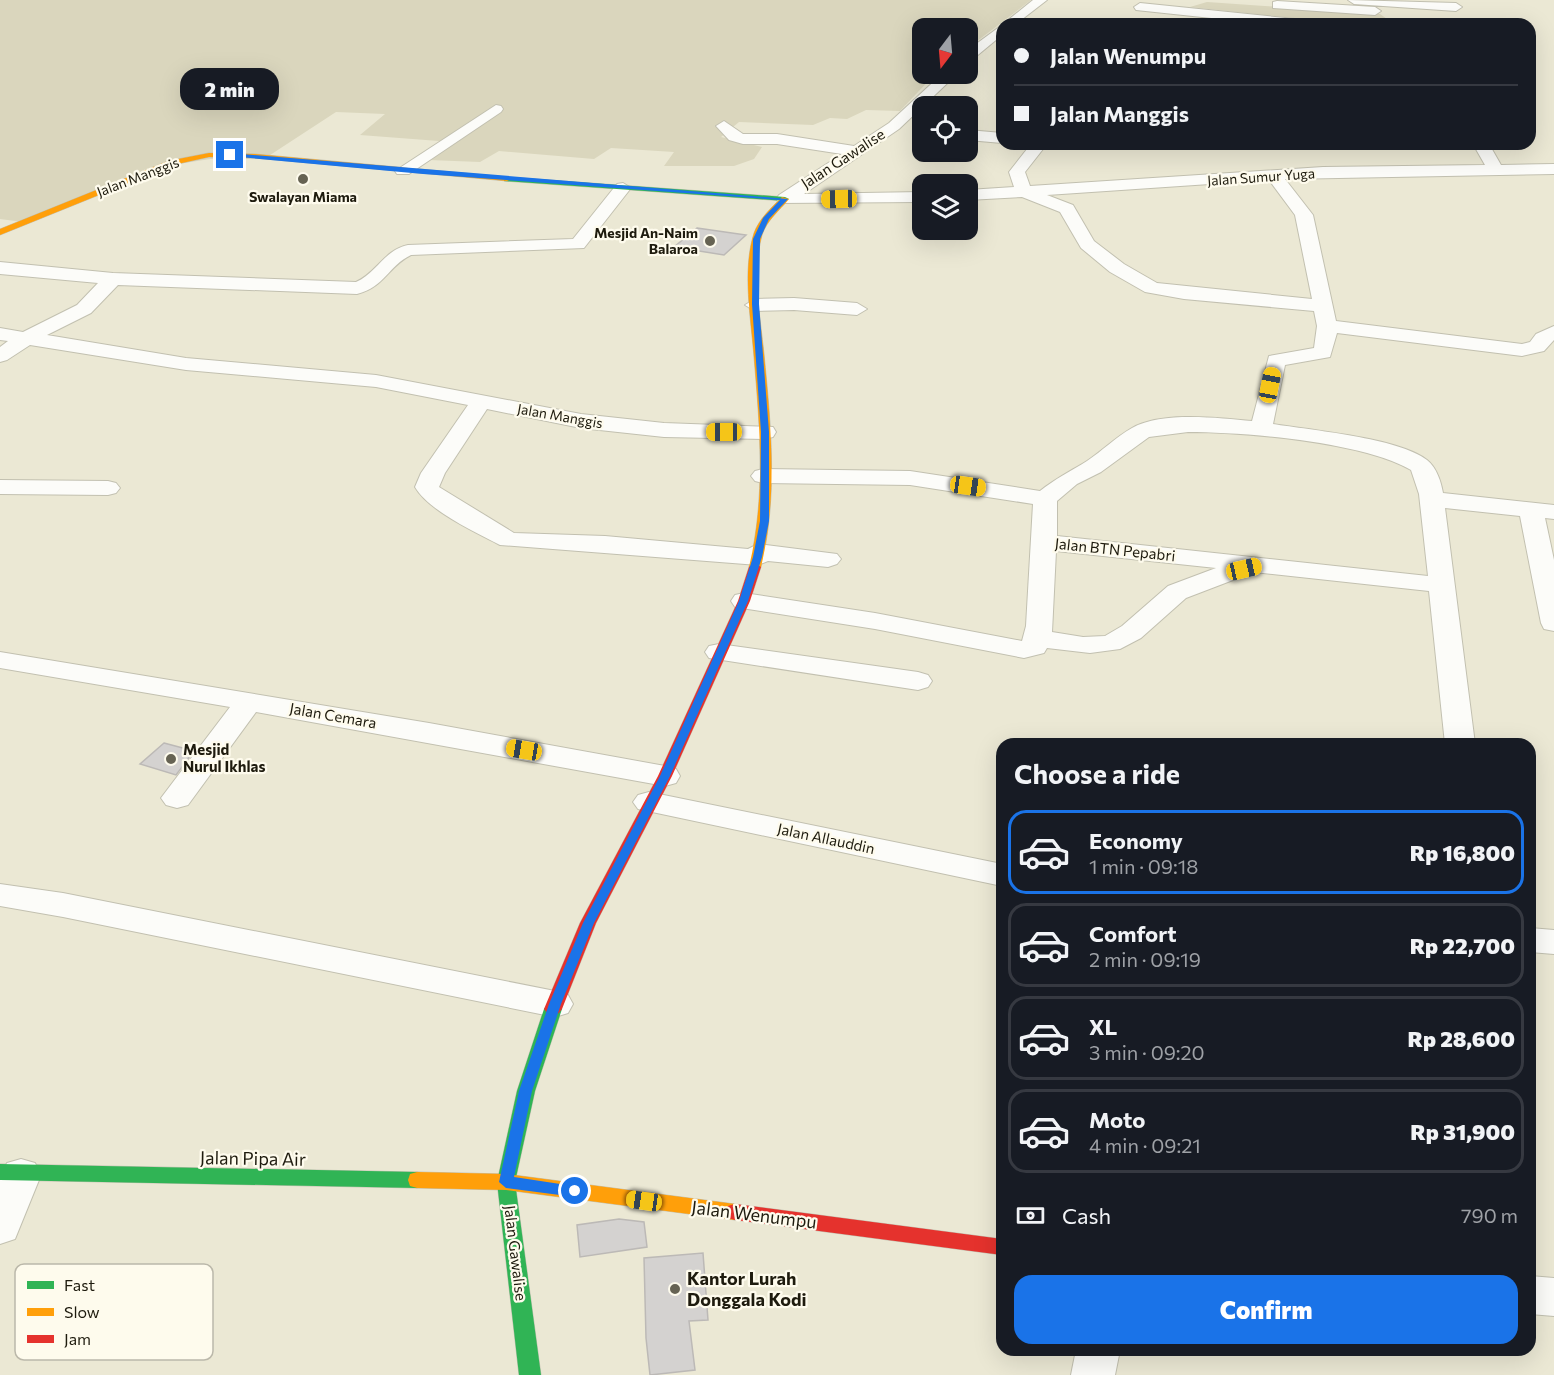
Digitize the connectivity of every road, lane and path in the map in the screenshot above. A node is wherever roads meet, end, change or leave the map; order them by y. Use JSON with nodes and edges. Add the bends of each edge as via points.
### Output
{"nodes":[{"id":1,"x":1041,"y":0,"type":"edge"},
{"id":2,"x":1354,"y":0,"type":"edge"},
{"id":3,"x":1218,"y":1,"type":"edge"},
{"id":4,"x":1458,"y":3,"type":"edge"},
{"id":5,"x":1264,"y":4,"type":"dead end"},
{"id":6,"x":1335,"y":4,"type":"edge"},
{"id":7,"x":1140,"y":8,"type":"dead end"},
{"id":8,"x":1375,"y":11,"type":"dead end"},
{"id":9,"x":1188,"y":16,"type":"edge"},
{"id":10,"x":1016,"y":18,"type":"edge"},
{"id":11,"x":1217,"y":18,"type":"edge"},
{"id":12,"x":1452,"y":18,"type":"edge"},
{"id":13,"x":996,"y":33,"type":"edge"},
{"id":14,"x":978,"y":48,"type":"edge"},
{"id":15,"x":938,"y":84,"type":"edge"},
{"id":16,"x":496,"y":110,"type":"dead end"},
{"id":17,"x":724,"y":126,"type":"dead end"},
{"id":18,"x":894,"y":126,"type":"junction"},
{"id":19,"x":912,"y":129,"type":"edge"},
{"id":20,"x":978,"y":136,"type":"edge"},
{"id":21,"x":996,"y":137,"type":"edge"},
{"id":22,"x":1034,"y":150,"type":"edge"},
{"id":23,"x":1484,"y":150,"type":"edge"},
{"id":24,"x":855,"y":151,"type":"junction"},
{"id":25,"x":1495,"y":169,"type":"junction"},
{"id":26,"x":1554,"y":170,"type":"edge"},
{"id":27,"x":403,"y":171,"type":"junction"},
{"id":28,"x":1273,"y":175,"type":"junction"},
{"id":29,"x":623,"y":188,"type":"junction"},
{"id":30,"x":1025,"y":192,"type":"junction"},
{"id":31,"x":978,"y":194,"type":"edge"},
{"id":32,"x":912,"y":197,"type":"edge"},
{"id":33,"x":785,"y":199,"type":"junction"},
{"id":34,"x":0,"y":232,"type":"edge"},
{"id":35,"x":0,"y":268,"type":"edge"},
{"id":36,"x":113,"y":279,"type":"junction"},
{"id":37,"x":755,"y":304,"type":"junction"},
{"id":38,"x":857,"y":309,"type":"dead end"},
{"id":39,"x":1325,"y":316,"type":"junction"},
{"id":40,"x":1554,"y":332,"type":"edge"},
{"id":41,"x":0,"y":333,"type":"edge"},
{"id":42,"x":26,"y":338,"type":"junction"},
{"id":43,"x":0,"y":356,"type":"edge"},
{"id":44,"x":482,"y":401,"type":"junction"},
{"id":45,"x":1261,"y":429,"type":"junction"},
{"id":46,"x":765,"y":432,"type":"junction"},
{"id":47,"x":763,"y":476,"type":"junction"},
{"id":48,"x":0,"y":487,"type":"edge"},
{"id":49,"x":108,"y":488,"type":"dead end"},
{"id":50,"x":1432,"y":499,"type":"junction"},
{"id":51,"x":1045,"y":500,"type":"junction"},
{"id":52,"x":1542,"y":511,"type":"edge"},
{"id":53,"x":1044,"y":542,"type":"junction"},
{"id":54,"x":758,"y":555,"type":"junction"},
{"id":55,"x":828,"y":559,"type":"dead end"},
{"id":56,"x":1260,"y":565,"type":"junction"},
{"id":57,"x":1443,"y":585,"type":"junction"},
{"id":58,"x":744,"y":601,"type":"junction"},
{"id":59,"x":1554,"y":622,"type":"edge"},
{"id":60,"x":1037,"y":638,"type":"junction"},
{"id":61,"x":719,"y":652,"type":"junction"},
{"id":62,"x":0,"y":660,"type":"edge"},
{"id":63,"x":918,"y":681,"type":"dead end"},
{"id":64,"x":249,"y":702,"type":"junction"},
{"id":65,"x":1459,"y":738,"type":"edge"},
{"id":66,"x":657,"y":789,"type":"junction"},
{"id":67,"x":177,"y":798,"type":"dead end"},
{"id":68,"x":996,"y":874,"type":"edge"},
{"id":69,"x":0,"y":895,"type":"edge"},
{"id":70,"x":1536,"y":940,"type":"edge"},
{"id":71,"x":1554,"y":942,"type":"edge"},
{"id":72,"x":555,"y":1004,"type":"junction"},
{"id":73,"x":10,"y":1174,"type":"edge"},
{"id":74,"x":506,"y":1182,"type":"junction"},
{"id":75,"x":0,"y":1227,"type":"edge"},
{"id":76,"x":996,"y":1246,"type":"edge"},
{"id":77,"x":1536,"y":1296,"type":"edge"},
{"id":78,"x":1554,"y":1297,"type":"edge"},
{"id":79,"x":1097,"y":1356,"type":"edge"},
{"id":80,"x":530,"y":1375,"type":"edge"},
{"id":81,"x":1094,"y":1375,"type":"edge"}],
"edges":[{"from":1,"to":10,"type":"street"},
{"from":2,"to":4,"type":"street"},
{"from":3,"to":9,"type":"street","via":[[1199,1],[1182,7]]},
{"from":4,"to":12,"type":"street"},
{"from":5,"to":6,"type":"street"},
{"from":6,"to":8,"type":"street"},
{"from":7,"to":9,"type":"street"},
{"from":9,"to":11,"type":"street"},
{"from":13,"to":14,"type":"street"},
{"from":15,"to":18,"type":"street","name":"Jalan Gawalise"},
{"from":16,"to":27,"type":"street"},
{"from":17,"to":24,"type":"street","via":[[743,139],[777,139]]},
{"from":18,"to":19,"type":"street"},
{"from":18,"to":24,"type":"street","name":"Jalan Gawalise"},
{"from":20,"to":21,"type":"street"},
{"from":22,"to":30,"type":"street","via":[[1017,172]]},
{"from":23,"to":25,"type":"street"},
{"from":24,"to":33,"type":"street","name":"Jalan Gawalise"},
{"from":25,"to":26,"type":"street","name":"Jalan Sumur Yuga"},
{"from":25,"to":28,"type":"street","name":"Jalan Sumur Yuga"},
{"from":27,"to":29,"type":"street","name":"Jalan Manggis"},
{"from":27,"to":34,"type":"street","name":"Jalan Manggis","via":[[209,155],[171,163]]},
{"from":28,"to":30,"type":"street","name":"Jalan Sumur Yuga"},
{"from":28,"to":39,"type":"street","via":[[1304,216]]},
{"from":29,"to":33,"type":"street","name":"Jalan Manggis"},
{"from":29,"to":36,"type":"street","via":[[578,243],[408,250],[398,254],[363,287]]},
{"from":30,"to":31,"type":"street","name":"Jalan Sumur Yuga"},
{"from":30,"to":39,"type":"street","via":[[1066,209],[1087,244],[1117,268],[1152,288]]},
{"from":32,"to":33,"type":"street"},
{"from":33,"to":37,"type":"street","name":"Jalan Gawalise","via":[[766,218],[756,239]]},
{"from":35,"to":36,"type":"street"},
{"from":36,"to":42,"type":"street","via":[[84,309]]},
{"from":37,"to":38,"type":"street"},
{"from":37,"to":46,"type":"street","name":"Jalan Gawalise"},
{"from":39,"to":40,"type":"street","via":[[1522,350],[1534,349]]},
{"from":39,"to":45,"type":"street","via":[[1328,340],[1323,353],[1274,363]]},
{"from":41,"to":42,"type":"street","name":"Jalan Manggis"},
{"from":42,"to":43,"type":"street"},
{"from":42,"to":44,"type":"street","name":"Jalan Manggis","via":[[186,364],[376,381]]},
{"from":44,"to":46,"type":"street","name":"Jalan Manggis","via":[[615,426]]},
{"from":44,"to":54,"type":"street","via":[[438,464],[427,487],[502,538]]},
{"from":45,"to":50,"type":"street","via":[[1358,445],[1406,459],[1418,464],[1429,480]]},
{"from":45,"to":51,"type":"street","via":[[1188,425],[1141,432],[1069,479]]},
{"from":46,"to":47,"type":"street","name":"Jalan Gawalise"},
{"from":47,"to":51,"type":"street","via":[[910,478]]},
{"from":47,"to":54,"type":"street","name":"Jalan Gawalise","via":[[765,521]]},
{"from":48,"to":49,"type":"street"},
{"from":50,"to":52,"type":"street"},
{"from":50,"to":57,"type":"street"},
{"from":51,"to":53,"type":"street"},
{"from":52,"to":59,"type":"street"},
{"from":53,"to":56,"type":"street","name":"Jalan BTN Pepabri"},
{"from":53,"to":60,"type":"street","name":"Jalan BTN Pepabri"},
{"from":54,"to":55,"type":"street"},
{"from":54,"to":58,"type":"street","name":"Jalan Gawalise"},
{"from":56,"to":57,"type":"street","name":"Jalan BTN Pepabri"},
{"from":56,"to":60,"type":"street","via":[[1211,577],[1176,592],[1141,626],[1121,639],[1099,646]]},
{"from":57,"to":65,"type":"street"},
{"from":58,"to":60,"type":"street","via":[[1024,650],[1034,647]]},
{"from":58,"to":61,"type":"street","name":"Jalan Gawalise"},
{"from":61,"to":63,"type":"street"},
{"from":61,"to":66,"type":"street","name":"Jalan Gawalise"},
{"from":62,"to":64,"type":"street","name":"Jalan Cemara"},
{"from":64,"to":66,"type":"street","name":"Jalan Cemara"},
{"from":64,"to":67,"type":"street"},
{"from":66,"to":68,"type":"street","name":"Jalan Allauddin"},
{"from":66,"to":72,"type":"street","name":"Jalan Gawalise","via":[[588,923]]},
{"from":69,"to":72,"type":"street"},
{"from":70,"to":71,"type":"street"},
{"from":72,"to":74,"type":"street","name":"Jalan Gawalise","via":[[525,1091]]},
{"from":73,"to":74,"type":"street","name":"Jalan Pipa Air"},
{"from":73,"to":75,"type":"street"},
{"from":74,"to":76,"type":"street","name":"Jalan Wenumpu"},
{"from":74,"to":80,"type":"street","name":"Jalan Gawalise"},
{"from":77,"to":78,"type":"street"},
{"from":79,"to":81,"type":"street"}]}
